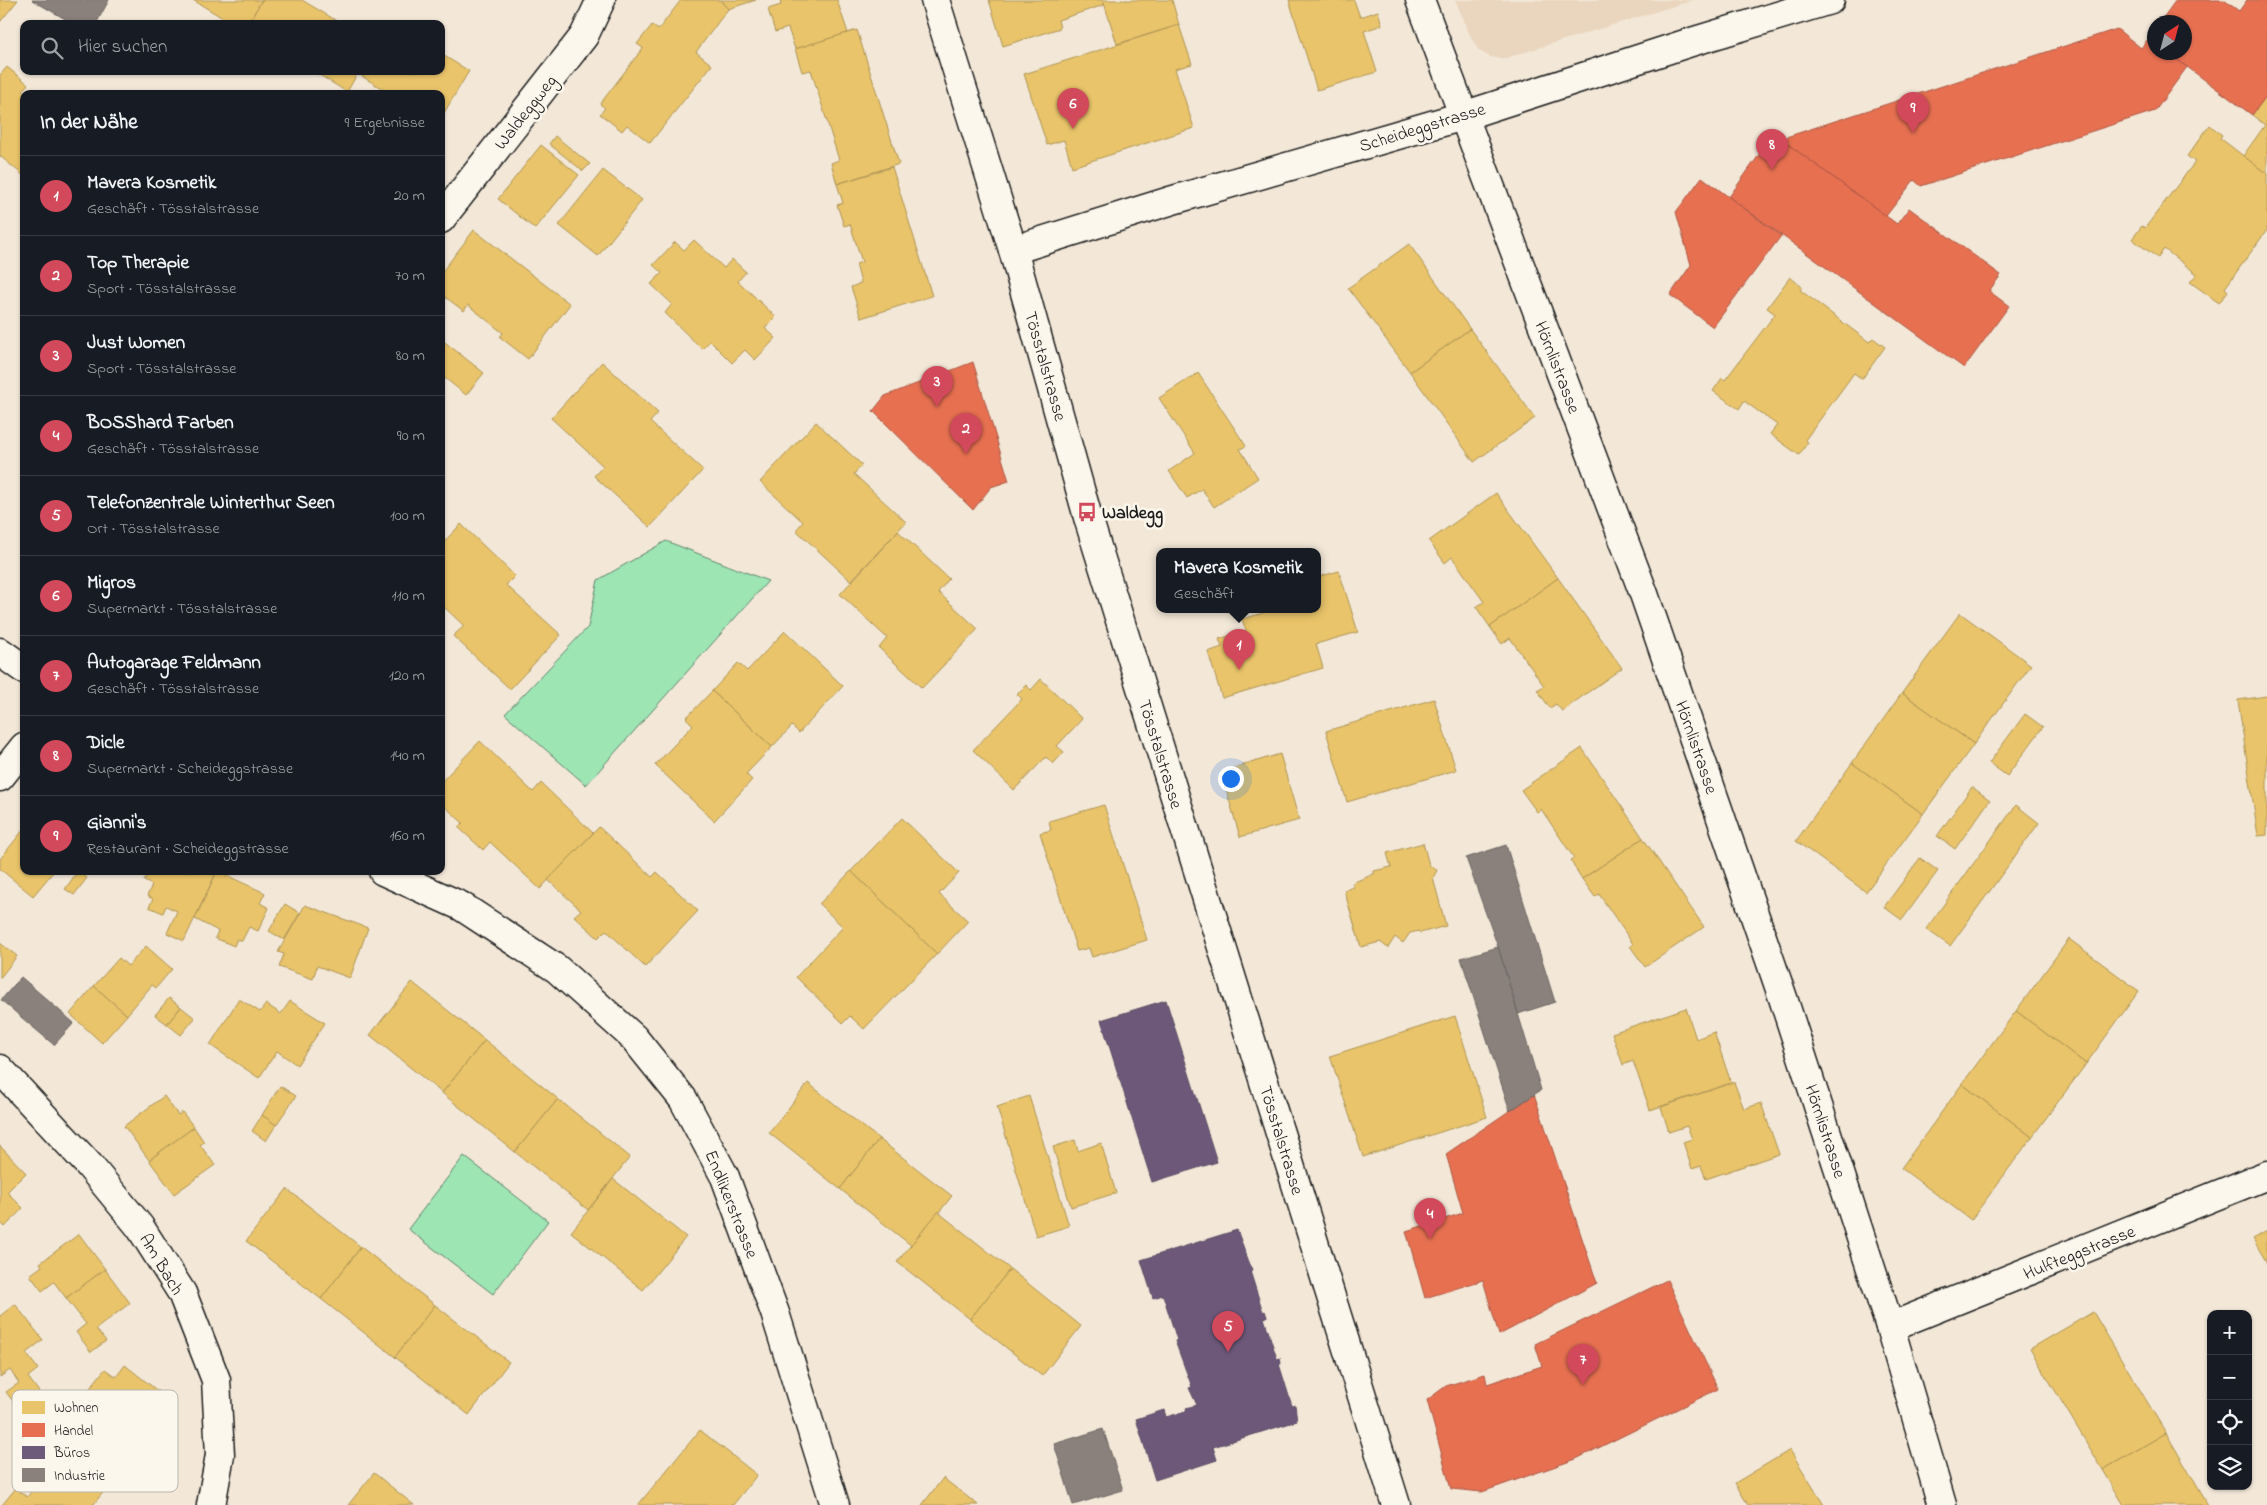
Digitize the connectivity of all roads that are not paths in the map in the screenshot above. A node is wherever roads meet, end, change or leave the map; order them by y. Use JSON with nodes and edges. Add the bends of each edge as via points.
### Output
{"nodes":[{"id":1,"x":601,"y":0,"type":"edge"},
{"id":2,"x":935,"y":0,"type":"edge"},
{"id":3,"x":1420,"y":0,"type":"edge"},
{"id":4,"x":1830,"y":0,"type":"edge"},
{"id":5,"x":1463,"y":116,"type":"junction"},
{"id":6,"x":445,"y":215,"type":"edge"},
{"id":7,"x":1013,"y":250,"type":"junction"},
{"id":8,"x":0,"y":652,"type":"edge"},
{"id":9,"x":20,"y":666,"type":"edge"},
{"id":10,"x":20,"y":752,"type":"edge"},
{"id":11,"x":0,"y":778,"type":"edge"},
{"id":12,"x":392,"y":875,"type":"edge"},
{"id":13,"x":0,"y":1068,"type":"edge"},
{"id":14,"x":2267,"y":1175,"type":"edge"},
{"id":15,"x":1890,"y":1328,"type":"junction"},
{"id":16,"x":211,"y":1505,"type":"edge"},
{"id":17,"x":835,"y":1505,"type":"edge"},
{"id":18,"x":1396,"y":1505,"type":"edge"},
{"id":19,"x":1942,"y":1505,"type":"edge"}],
"edges":[{"from":1,"to":6,"type":"street","name":"Waldeggweg","via":[[584,36]]},
{"from":2,"to":7,"type":"street","name":"Tösstalstrasse"},
{"from":3,"to":5,"type":"street","name":"Hörnlistrasse"},
{"from":4,"to":5,"type":"street","name":"Scheideggstrasse"},
{"from":5,"to":7,"type":"street","name":"Scheideggstrasse"},
{"from":5,"to":15,"type":"street","name":"Hörnlistrasse","via":[[1644,594],[1784,998]]},
{"from":7,"to":18,"type":"street","name":"Tösstalstrasse","via":[[1092,530]]},
{"from":8,"to":9,"type":"street"},
{"from":10,"to":11,"type":"street"},
{"from":12,"to":17,"type":"street","name":"Endlikerstrasse","via":[[461,906],[557,969],[634,1038],[683,1099],[725,1177],[775,1313]]},
{"from":13,"to":16,"type":"street","name":"Am Bach","via":[[134,1219],[182,1293],[216,1380],[220,1455]]},
{"from":14,"to":15,"type":"street","name":"Hulfteggstrasse"},
{"from":15,"to":19,"type":"street","name":"Hörnlistrasse"}]}
